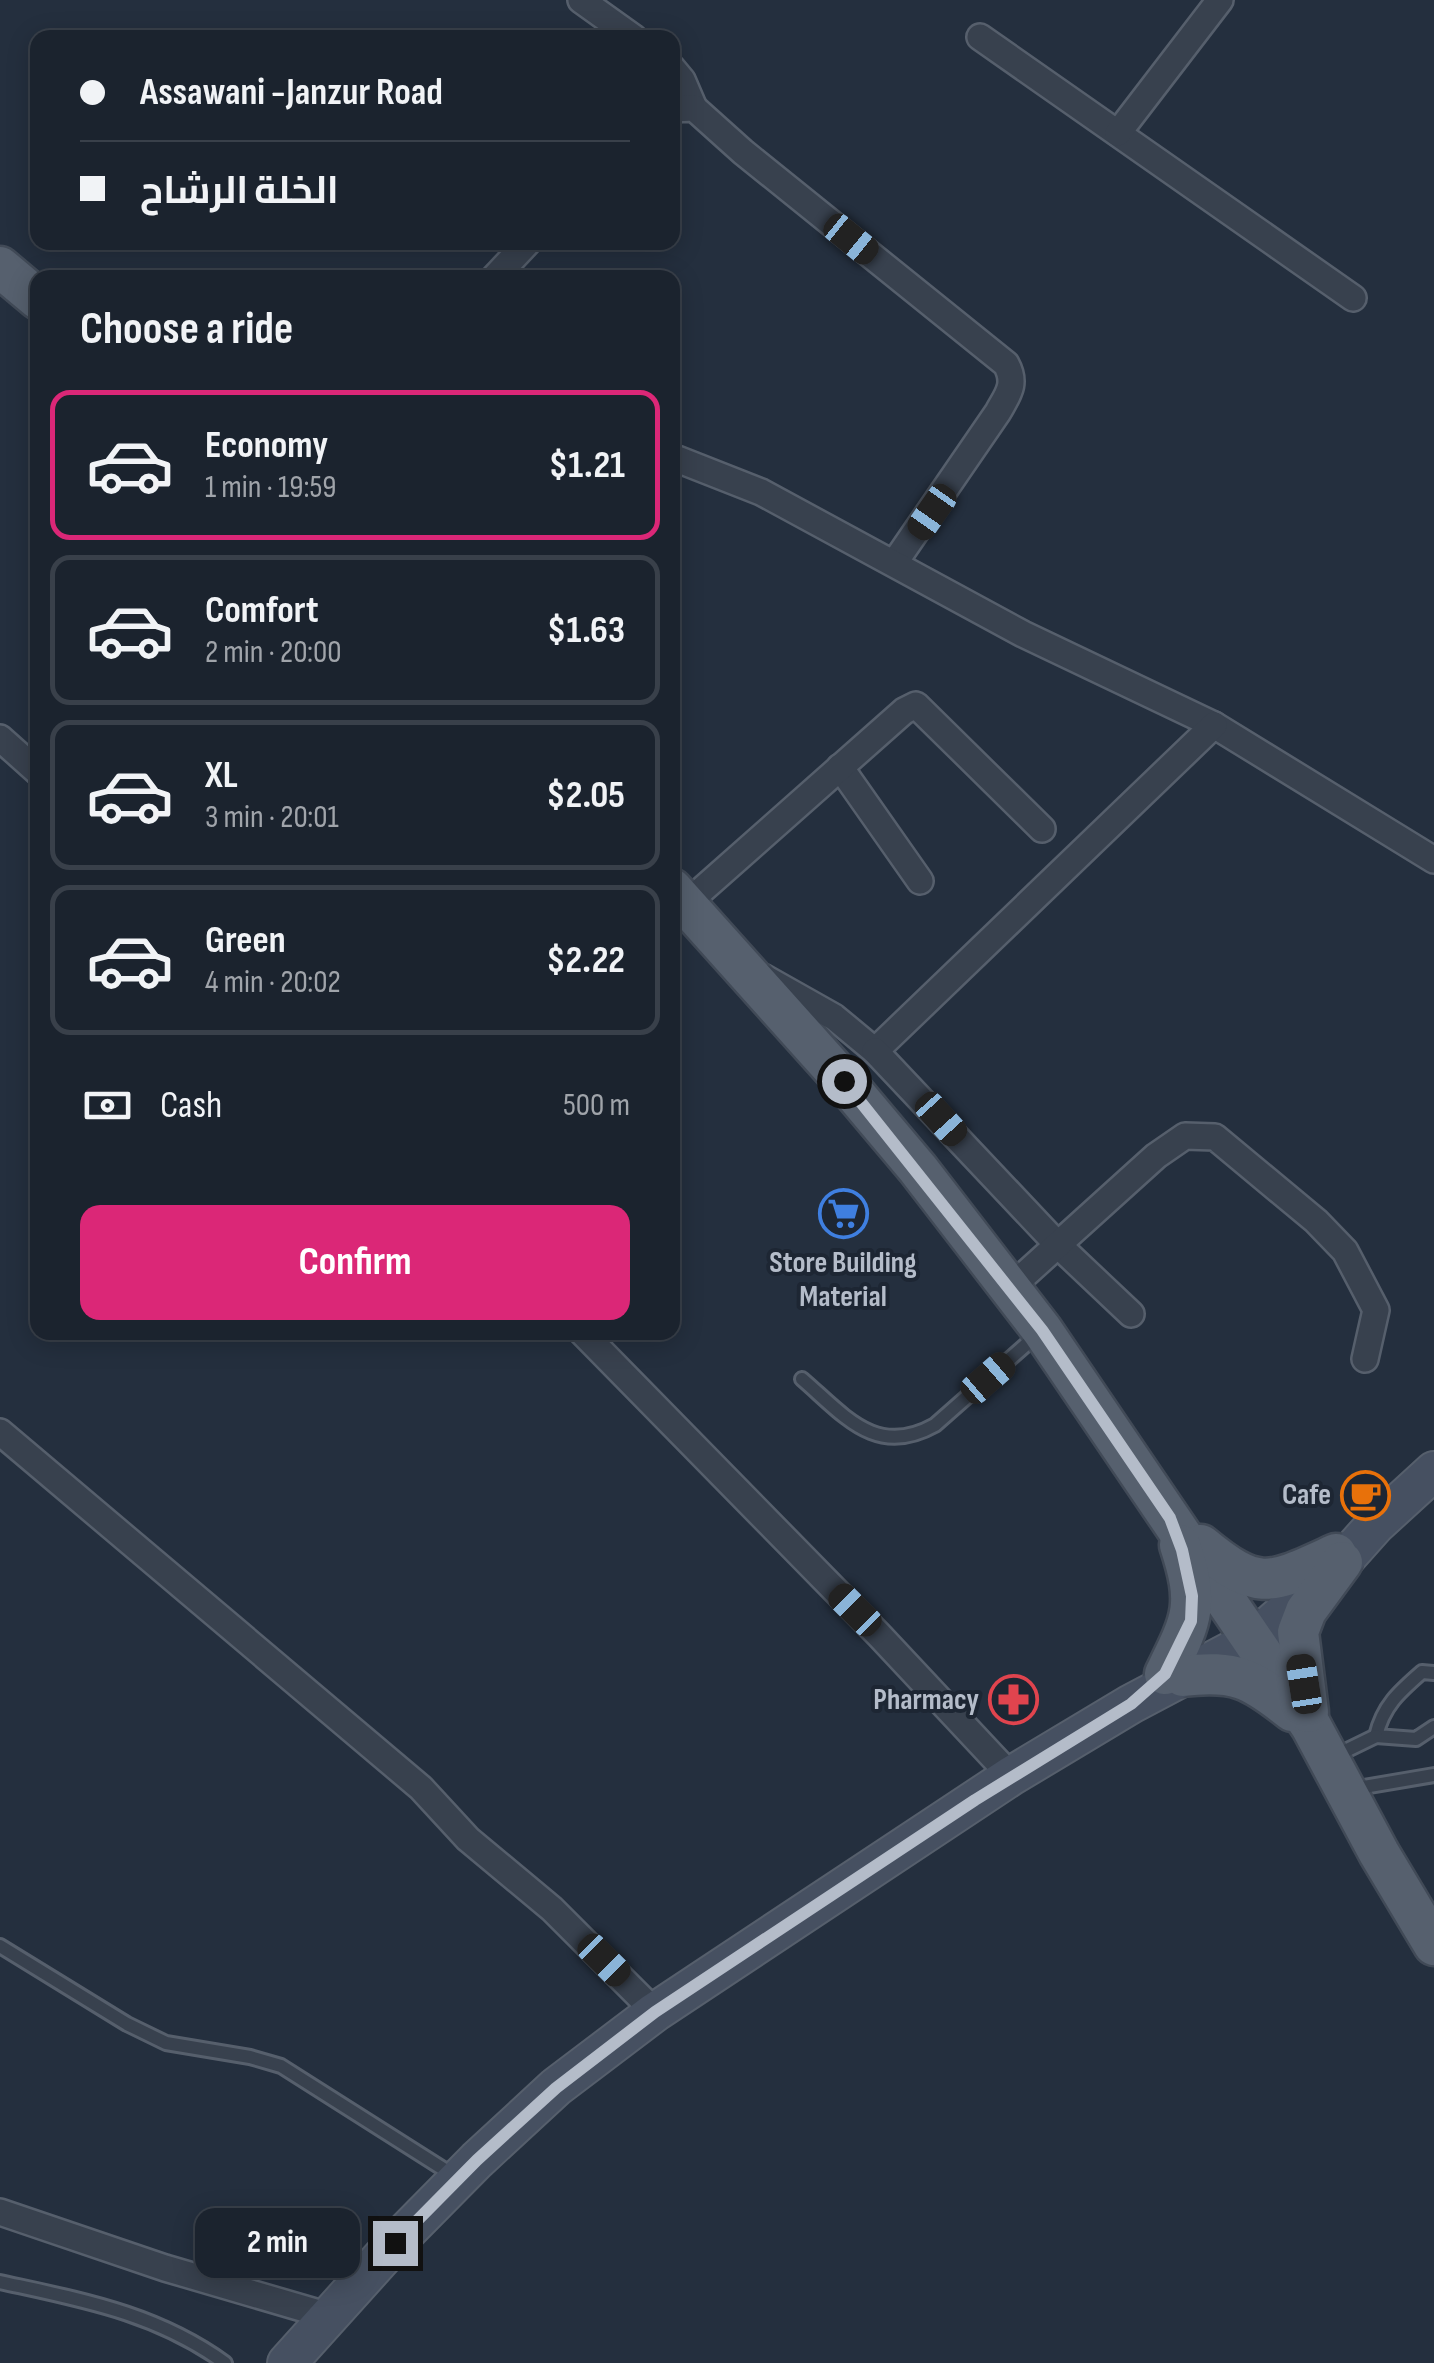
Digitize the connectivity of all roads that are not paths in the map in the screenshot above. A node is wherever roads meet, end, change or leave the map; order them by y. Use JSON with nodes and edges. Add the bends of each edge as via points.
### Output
{"nodes":[{"id":1,"x":581,"y":0,"type":"edge"},
{"id":2,"x":1220,"y":0,"type":"edge"},
{"id":3,"x":623,"y":30,"type":"edge"},
{"id":4,"x":980,"y":38,"type":"dead end"},
{"id":5,"x":680,"y":78,"type":"edge"},
{"id":6,"x":683,"y":108,"type":"edge"},
{"id":7,"x":1118,"y":133,"type":"junction"},
{"id":8,"x":520,"y":250,"type":"edge"},
{"id":9,"x":0,"y":266,"type":"edge"},
{"id":10,"x":502,"y":270,"type":"edge"},
{"id":11,"x":30,"y":293,"type":"edge"},
{"id":12,"x":1354,"y":298,"type":"dead end"},
{"id":13,"x":680,"y":460,"type":"edge"},
{"id":14,"x":894,"y":562,"type":"junction"},
{"id":15,"x":1214,"y":725,"type":"junction"},
{"id":16,"x":0,"y":738,"type":"edge"},
{"id":17,"x":30,"y":765,"type":"edge"},
{"id":18,"x":840,"y":767,"type":"junction"},
{"id":19,"x":1042,"y":829,"type":"dead end"},
{"id":20,"x":1434,"y":860,"type":"edge"},
{"id":21,"x":920,"y":881,"type":"dead end"},
{"id":22,"x":680,"y":895,"type":"edge"},
{"id":23,"x":680,"y":897,"type":"edge"},
{"id":24,"x":742,"y":966,"type":"junction"},
{"id":25,"x":875,"y":1051,"type":"junction"},
{"id":26,"x":1058,"y":1245,"type":"junction"},
{"id":27,"x":1010,"y":1288,"type":"junction"},
{"id":28,"x":1131,"y":1314,"type":"dead end"},
{"id":29,"x":1042,"y":1330,"type":"junction"},
{"id":30,"x":590,"y":1340,"type":"edge"},
{"id":31,"x":1365,"y":1359,"type":"dead end"},
{"id":32,"x":802,"y":1379,"type":"dead end"},
{"id":33,"x":0,"y":1432,"type":"edge"},
{"id":34,"x":1434,"y":1472,"type":"edge"},
{"id":35,"x":1170,"y":1518,"type":"junction"},
{"id":36,"x":1339,"y":1558,"type":"junction"},
{"id":37,"x":1246,"y":1627,"type":"junction"},
{"id":38,"x":1434,"y":1673,"type":"edge"},
{"id":39,"x":1174,"y":1675,"type":"junction"},
{"id":40,"x":1434,"y":1727,"type":"edge"},
{"id":41,"x":1376,"y":1736,"type":"junction"},
{"id":42,"x":1328,"y":1758,"type":"junction"},
{"id":43,"x":1011,"y":1776,"type":"junction"},
{"id":44,"x":1434,"y":1776,"type":"edge"},
{"id":45,"x":1434,"y":1945,"type":"edge"},
{"id":46,"x":0,"y":1946,"type":"edge"},
{"id":47,"x":655,"y":2012,"type":"junction"},
{"id":48,"x":458,"y":2178,"type":"junction"},
{"id":49,"x":0,"y":2212,"type":"edge"},
{"id":50,"x":0,"y":2282,"type":"edge"},
{"id":51,"x":329,"y":2316,"type":"junction"},
{"id":52,"x":225,"y":2363,"type":"edge"},
{"id":53,"x":287,"y":2363,"type":"edge"}],
"edges":[{"from":1,"to":3,"type":"street"},
{"from":2,"to":7,"type":"street"},
{"from":4,"to":7,"type":"street"},
{"from":5,"to":6,"type":"street"},
{"from":6,"to":14,"type":"street","via":[[1006,364],[1012,376],[998,412]]},
{"from":7,"to":12,"type":"street"},
{"from":8,"to":10,"type":"street"},
{"from":9,"to":11,"type":"main road"},
{"from":13,"to":14,"type":"street","via":[[761,492]]},
{"from":14,"to":15,"type":"street","via":[[1023,634]]},
{"from":15,"to":20,"type":"street"},
{"from":15,"to":25,"type":"street"},
{"from":16,"to":17,"type":"street"},
{"from":18,"to":19,"type":"street","via":[[916,705]]},
{"from":18,"to":21,"type":"street"},
{"from":18,"to":22,"type":"street"},
{"from":23,"to":24,"type":"main road"},
{"from":24,"to":25,"type":"street","via":[[834,1017]]},
{"from":24,"to":27,"type":"main road","via":[[867,1108]]},
{"from":25,"to":26,"type":"street"},
{"from":26,"to":27,"type":"street"},
{"from":26,"to":28,"type":"street"},
{"from":26,"to":31,"type":"street","via":[[1185,1136],[1215,1138],[1345,1251],[1376,1310]]},
{"from":27,"to":29,"type":"main road"},
{"from":29,"to":32,"type":"lane","via":[[916,1436],[887,1438],[860,1429]]},
{"from":29,"to":35,"type":"main road"},
{"from":30,"to":43,"type":"street"},
{"from":33,"to":47,"type":"street","via":[[420,1788]]},
{"from":34,"to":36,"type":"main road"},
{"from":35,"to":36,"type":"main road","via":[[1231,1570],[1252,1579]]},
{"from":35,"to":37,"type":"main road"},
{"from":35,"to":39,"type":"main road","via":[[1192,1596]]},
{"from":36,"to":37,"type":"main road"},
{"from":36,"to":42,"type":"main road","via":[[1298,1632]]},
{"from":37,"to":39,"type":"main road"},
{"from":37,"to":42,"type":"main road"},
{"from":38,"to":41,"type":"lane","via":[[1422,1672],[1392,1698]]},
{"from":39,"to":42,"type":"main road","via":[[1220,1672],[1247,1680],[1271,1694]]},
{"from":39,"to":43,"type":"main road"},
{"from":40,"to":41,"type":"lane","via":[[1416,1739]]},
{"from":41,"to":42,"type":"lane"},
{"from":42,"to":44,"type":"lane"},
{"from":42,"to":45,"type":"main road"},
{"from":43,"to":47,"type":"main road"},
{"from":46,"to":48,"type":"lane","via":[[166,2043],[281,2066]]},
{"from":47,"to":48,"type":"main road","via":[[556,2088]]},
{"from":48,"to":51,"type":"main road"},
{"from":49,"to":51,"type":"street"},
{"from":50,"to":52,"type":"lane","via":[[163,2325]]},
{"from":51,"to":53,"type":"main road"}]}
